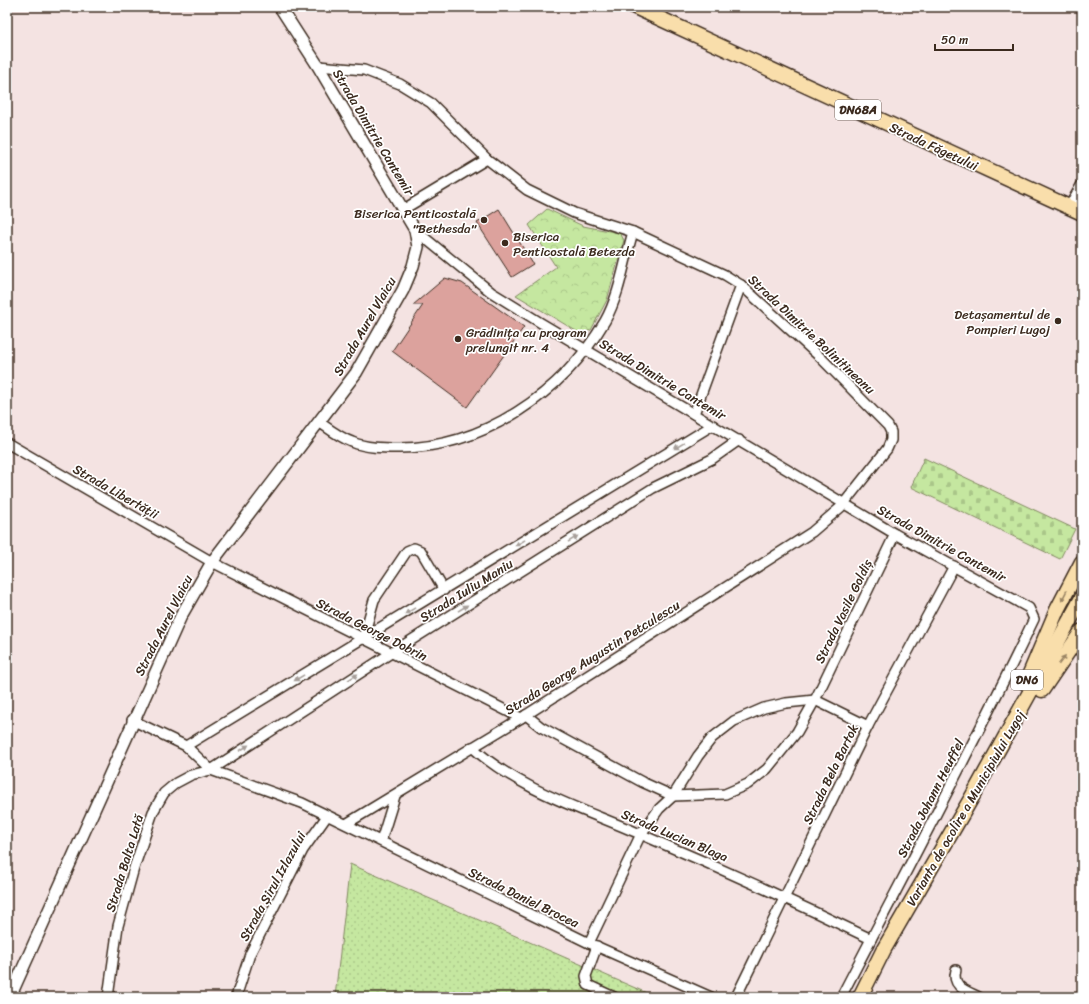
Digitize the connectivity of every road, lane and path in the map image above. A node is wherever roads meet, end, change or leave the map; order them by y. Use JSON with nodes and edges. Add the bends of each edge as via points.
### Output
{"nodes":[{"id":1,"x":280,"y":7,"type":"edge"},
{"id":2,"x":635,"y":7,"type":"edge"},
{"id":3,"x":318,"y":66,"type":"junction"},
{"id":4,"x":488,"y":159,"type":"junction"},
{"id":5,"x":1082,"y":184,"type":"edge"},
{"id":6,"x":404,"y":209,"type":"junction"},
{"id":7,"x":1076,"y":210,"type":"edge"},
{"id":8,"x":415,"y":230,"type":"junction"},
{"id":9,"x":633,"y":232,"type":"junction"},
{"id":10,"x":741,"y":285,"type":"junction"},
{"id":11,"x":586,"y":349,"type":"junction"},
{"id":12,"x":694,"y":414,"type":"junction"},
{"id":13,"x":318,"y":422,"type":"junction"},
{"id":14,"x":712,"y":425,"type":"junction"},
{"id":15,"x":739,"y":440,"type":"junction"},
{"id":16,"x":7,"y":443,"type":"edge"},
{"id":17,"x":844,"y":503,"type":"junction"},
{"id":18,"x":895,"y":534,"type":"junction"},
{"id":19,"x":212,"y":562,"type":"junction"},
{"id":20,"x":1082,"y":562,"type":"edge"},
{"id":21,"x":954,"y":566,"type":"junction"},
{"id":22,"x":444,"y":590,"type":"junction"},
{"id":23,"x":1082,"y":598,"type":"edge"},
{"id":24,"x":1029,"y":608,"type":"joint"},
{"id":25,"x":1082,"y":631,"type":"edge"},
{"id":26,"x":363,"y":639,"type":"junction"},
{"id":27,"x":391,"y":653,"type":"junction"},
{"id":28,"x":815,"y":700,"type":"junction"},
{"id":29,"x":523,"y":716,"type":"junction"},
{"id":30,"x":132,"y":720,"type":"junction"},
{"id":31,"x":868,"y":726,"type":"junction"},
{"id":32,"x":186,"y":746,"type":"junction"},
{"id":33,"x":472,"y":747,"type":"junction"},
{"id":34,"x":211,"y":770,"type":"junction"},
{"id":35,"x":395,"y":796,"type":"junction"},
{"id":36,"x":672,"y":796,"type":"junction"},
{"id":37,"x":972,"y":797,"type":"junction"},
{"id":38,"x":328,"y":816,"type":"junction"},
{"id":39,"x":346,"y":824,"type":"junction"},
{"id":40,"x":641,"y":834,"type":"junction"},
{"id":41,"x":381,"y":841,"type":"junction"},
{"id":42,"x":785,"y":897,"type":"junction"},
{"id":43,"x":871,"y":939,"type":"junction"},
{"id":44,"x":593,"y":945,"type":"junction"},
{"id":45,"x":956,"y":970,"type":"dead end"},
{"id":46,"x":10,"y":997,"type":"edge"},
{"id":47,"x":108,"y":997,"type":"edge"},
{"id":48,"x":236,"y":997,"type":"edge"},
{"id":49,"x":614,"y":997,"type":"edge"},
{"id":50,"x":711,"y":997,"type":"edge"},
{"id":51,"x":736,"y":997,"type":"edge"},
{"id":52,"x":841,"y":997,"type":"edge"},
{"id":53,"x":860,"y":997,"type":"edge"},
{"id":54,"x":979,"y":997,"type":"edge"}],
"edges":[{"from":1,"to":3,"type":"street","name":"Strada Dimitrie Cantemir"},
{"from":2,"to":7,"type":"main road","name":"Strada Făgetului","number":"DN68A"},
{"from":3,"to":4,"type":"street","name":"Strada Dimitrie Bolinitineanu","via":[[364,70],[400,84],[431,103]]},
{"from":3,"to":6,"type":"street","name":"Strada Dimitrie Cantemir"},
{"from":4,"to":6,"type":"street"},
{"from":4,"to":9,"type":"street","name":"Strada Dimitrie Bolinitineanu","via":[[527,190],[574,213]]},
{"from":5,"to":7,"type":"street"},
{"from":6,"to":8,"type":"street","name":"Strada Dimitrie Cantemir"},
{"from":8,"to":11,"type":"street","name":"Strada Dimitrie Cantemir","via":[[491,292]]},
{"from":8,"to":13,"type":"street","name":"Strada Aurel Vlaicu","via":[[418,247],[403,290],[356,373]]},
{"from":9,"to":10,"type":"street","name":"Strada Dimitrie Bolinitineanu"},
{"from":9,"to":11,"type":"street","via":[[615,301]]},
{"from":10,"to":12,"type":"street"},
{"from":10,"to":17,"type":"street","name":"Strada Dimitrie Bolinitineanu","via":[[864,400],[891,432],[887,449]]},
{"from":11,"to":12,"type":"street","name":"Strada Dimitrie Cantemir"},
{"from":11,"to":13,"type":"street","via":[[567,371],[520,410],[474,434],[441,445],[382,448],[352,442]]},
{"from":12,"to":14,"type":"street","name":"Strada Dimitrie Cantemir"},
{"from":13,"to":19,"type":"street","name":"Strada Aurel Vlaicu"},
{"from":14,"to":15,"type":"street","name":"Strada Dimitrie Cantemir"},
{"from":14,"to":22,"type":"street","name":"Strada Iuliu Maniu","one_way":true},
{"from":15,"to":17,"type":"street","name":"Strada Dimitrie Cantemir"},
{"from":27,"to":15,"type":"street","name":"Strada Iuliu Maniu","one_way":true,"via":[[653,488],[712,459]]},
{"from":16,"to":19,"type":"street","name":"Strada Libertății"},
{"from":17,"to":18,"type":"street","name":"Strada Dimitrie Cantemir"},
{"from":17,"to":29,"type":"street","name":"Strada George Augustin Petculescu","via":[[812,532]]},
{"from":18,"to":21,"type":"street","name":"Strada Dimitrie Cantemir"},
{"from":18,"to":28,"type":"street","name":"Strada Vasile Goldiș"},
{"from":19,"to":26,"type":"street","name":"Strada George Dobrin"},
{"from":19,"to":30,"type":"street","name":"Strada Aurel Vlaicu","via":[[181,616]]},
{"from":20,"to":37,"type":"main road","number":"DN6","one_way":true,"via":[[1057,610]]},
{"from":21,"to":24,"type":"street","name":"Strada Dimitrie Cantemir"},
{"from":21,"to":31,"type":"street","name":"Strada Bela Bartok"},
{"from":22,"to":26,"type":"street","name":"Strada Iuliu Maniu","one_way":true},
{"from":22,"to":26,"type":"street","via":[[422,551],[414,548],[407,551],[374,600]]},
{"from":23,"to":37,"type":"main road","name":"Varianta de ocolire a Municipiului Lugoj","number":"DN6"},
{"from":24,"to":43,"type":"street","name":"Strada Johann Heuffel","via":[[1034,619],[962,766]]},
{"from":37,"to":25,"type":"main road","number":"DN6","one_way":true},
{"from":26,"to":27,"type":"street","name":"Strada George Dobrin"},
{"from":26,"to":32,"type":"street","name":"Strada Iuliu Maniu","one_way":true},
{"from":27,"to":29,"type":"street","name":"Strada George Dobrin"},
{"from":34,"to":27,"type":"street","name":"Strada Iuliu Maniu","one_way":true},
{"from":28,"to":31,"type":"street"},
{"from":28,"to":36,"type":"street","via":[[764,708],[734,721],[712,738]]},
{"from":28,"to":36,"type":"street","name":"Strada Vasile Goldiș","via":[[797,732],[767,769],[748,784],[725,794]]},
{"from":29,"to":33,"type":"street","name":"Strada George Augustin Petculescu"},
{"from":29,"to":36,"type":"street","name":"Strada Vasile Goldiș"},
{"from":30,"to":32,"type":"street"},
{"from":30,"to":46,"type":"street","name":"Strada Aurel Vlaicu"},
{"from":31,"to":42,"type":"street","name":"Strada Bela Bartok"},
{"from":32,"to":34,"type":"street"},
{"from":33,"to":35,"type":"street","name":"Strada George Augustin Petculescu"},
{"from":33,"to":40,"type":"street","name":"Strada Lucian Blaga","via":[[502,771],[544,793]]},
{"from":34,"to":38,"type":"street","via":[[302,803]]},
{"from":34,"to":47,"type":"street","name":"Strada Balta Lată","via":[[191,775],[176,783],[164,793],[153,812],[118,926]]},
{"from":35,"to":39,"type":"street","name":"Strada George Augustin Petculescu"},
{"from":35,"to":41,"type":"street"},
{"from":36,"to":40,"type":"street"},
{"from":37,"to":53,"type":"main road","name":"Varianta de ocolire a Municipiului Lugoj","number":"DN6","via":[[884,949]]},
{"from":38,"to":39,"type":"street","name":"Strada Daniel Brocea"},
{"from":38,"to":48,"type":"street","name":"Strada Șirul Izlazului","via":[[303,850],[250,954]]},
{"from":39,"to":41,"type":"street","name":"Strada Daniel Brocea"},
{"from":40,"to":42,"type":"street","name":"Strada Lucian Blaga"},
{"from":40,"to":44,"type":"street"},
{"from":41,"to":44,"type":"street","name":"Strada Daniel Brocea"},
{"from":42,"to":43,"type":"street","name":"Strada Lucian Blaga"},
{"from":42,"to":51,"type":"street","name":"Strada Bela Bartok"},
{"from":43,"to":52,"type":"street","name":"Strada Johann Heuffel"},
{"from":44,"to":49,"type":"street","via":[[586,981],[588,985]]},
{"from":44,"to":50,"type":"street","name":"Strada Daniel Brocea"},
{"from":45,"to":54,"type":"street","via":[[956,983]]}]}
